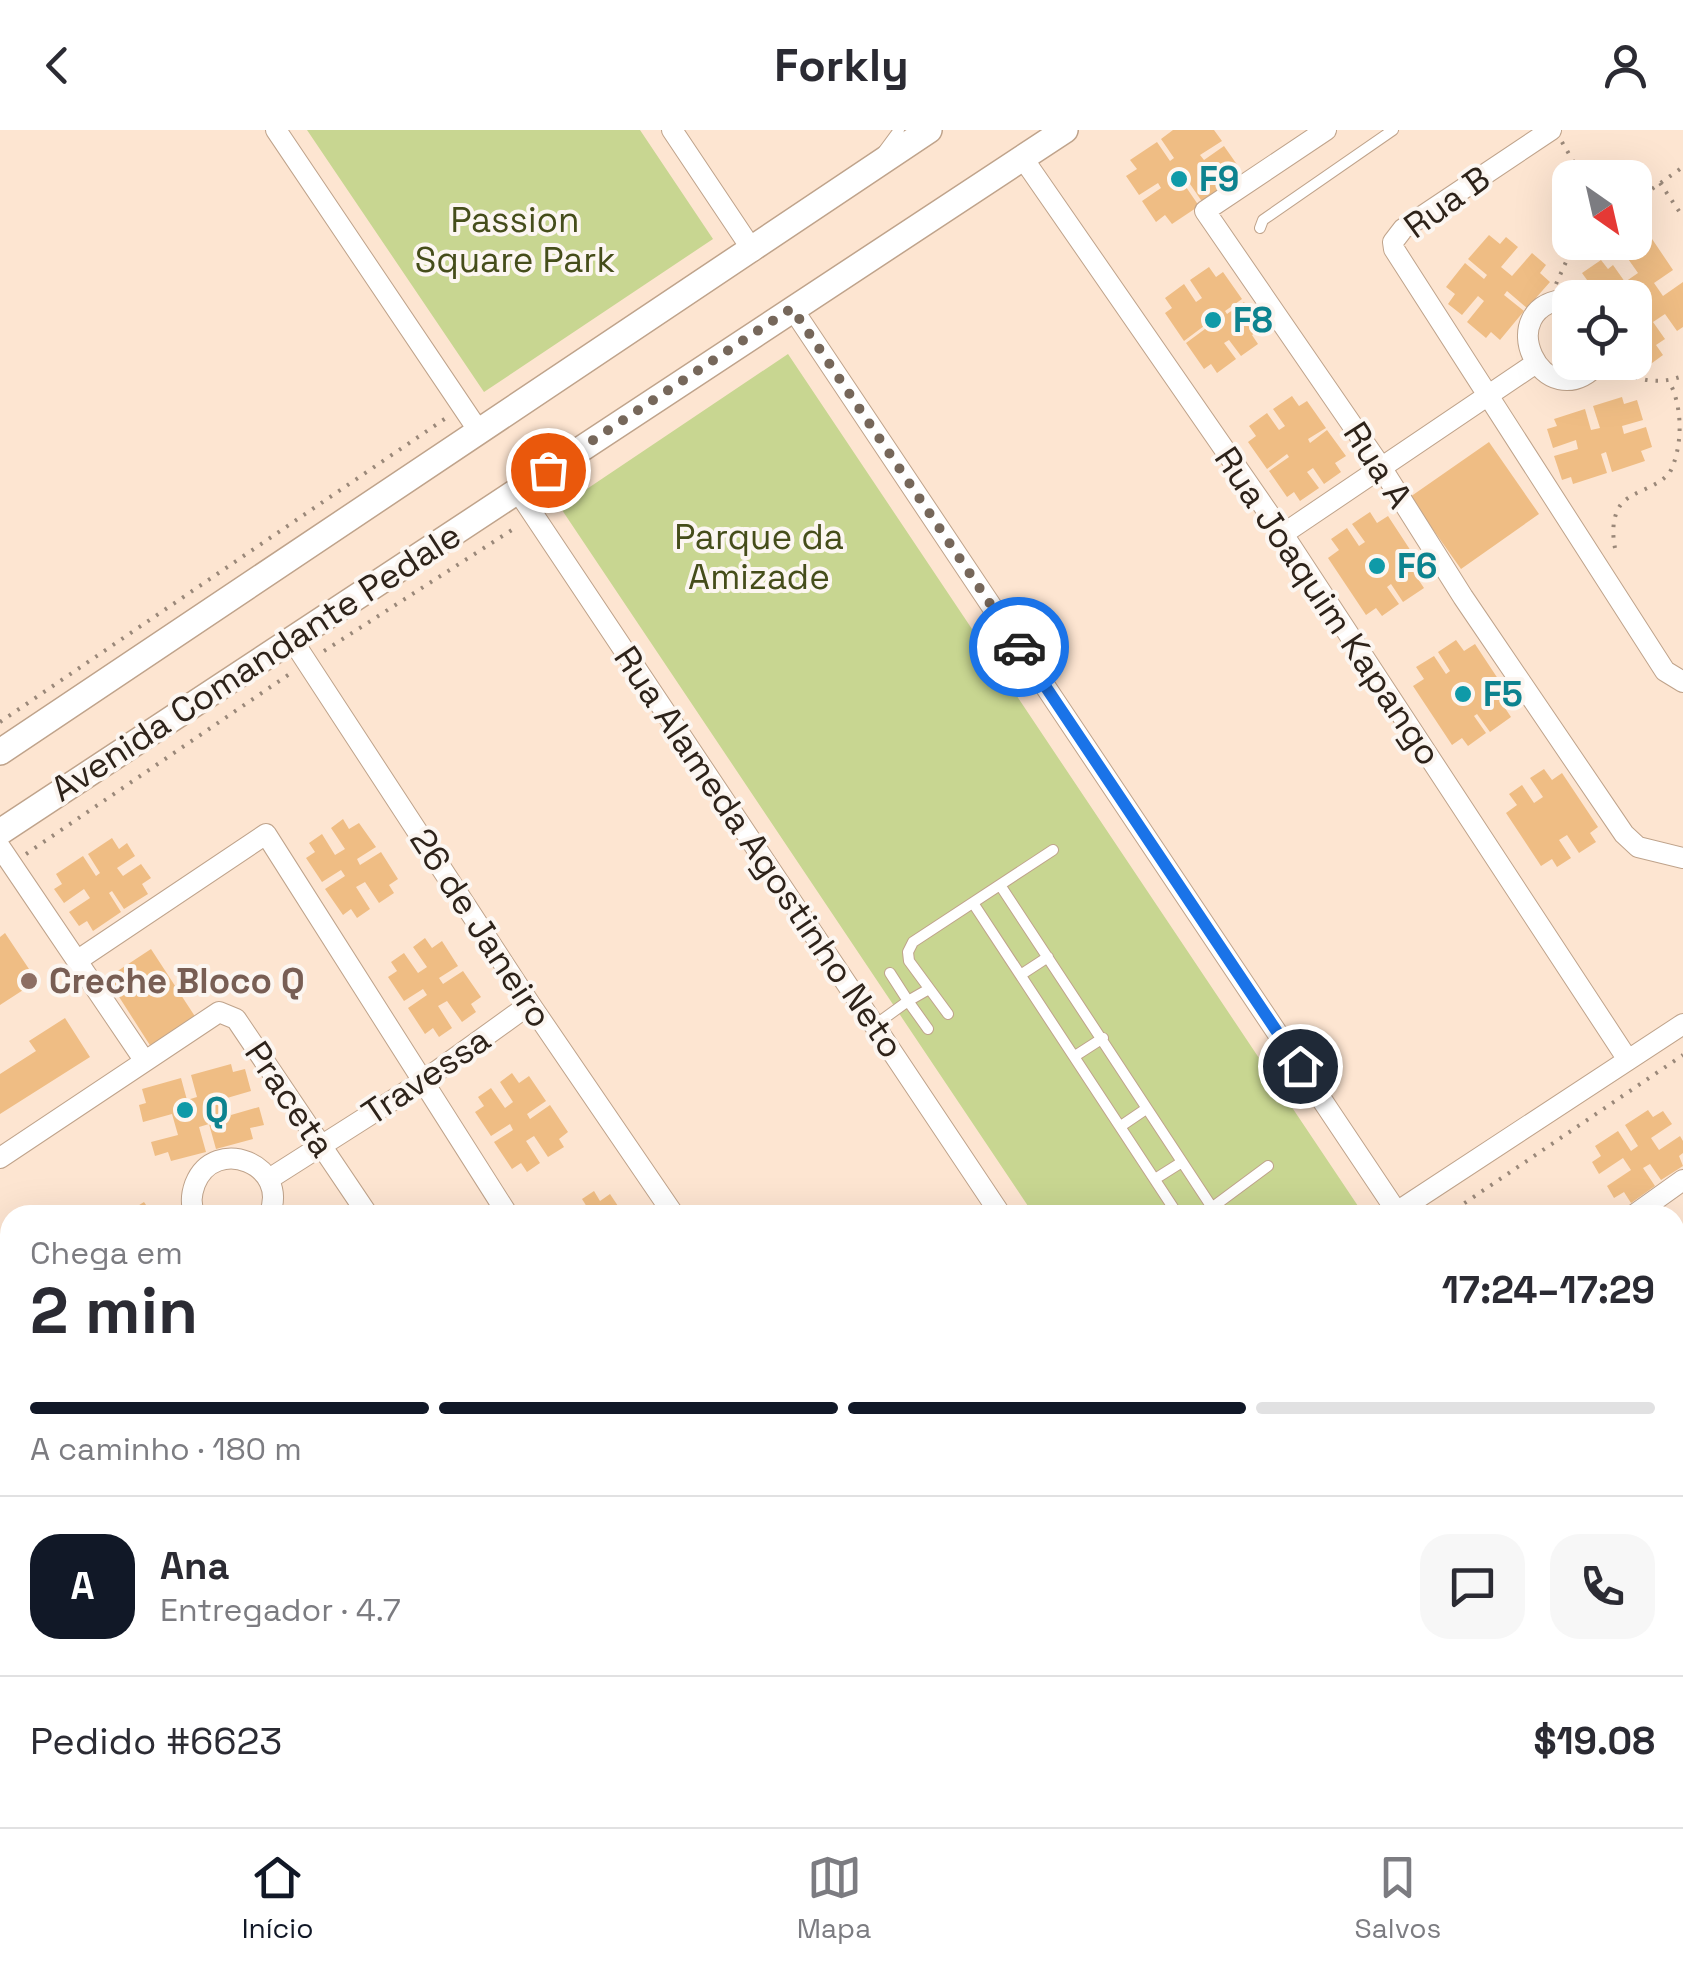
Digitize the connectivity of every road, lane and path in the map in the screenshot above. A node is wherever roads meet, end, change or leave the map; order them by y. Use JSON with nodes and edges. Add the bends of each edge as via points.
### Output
{"nodes":[{"id":1,"x":276,"y":130,"type":"edge"},
{"id":2,"x":672,"y":130,"type":"edge"},
{"id":3,"x":899,"y":130,"type":"edge"},
{"id":4,"x":929,"y":130,"type":"edge"},
{"id":5,"x":1064,"y":130,"type":"edge"},
{"id":6,"x":1326,"y":130,"type":"edge"},
{"id":7,"x":1394,"y":130,"type":"edge"},
{"id":8,"x":1553,"y":130,"type":"edge"},
{"id":9,"x":1022,"y":157,"type":"junction"},
{"id":10,"x":1571,"y":160,"type":"edge"},
{"id":11,"x":878,"y":164,"type":"junction"},
{"id":12,"x":1683,"y":168,"type":"edge"},
{"id":13,"x":1660,"y":184,"type":"junction"},
{"id":14,"x":1652,"y":190,"type":"edge"},
{"id":15,"x":1683,"y":217,"type":"edge"},
{"id":16,"x":1260,"y":228,"type":"dead end"},
{"id":17,"x":753,"y":250,"type":"junction"},
{"id":18,"x":1568,"y":260,"type":"edge"},
{"id":19,"x":1552,"y":303,"type":"edge"},
{"id":20,"x":792,"y":308,"type":"junction"},
{"id":21,"x":1537,"y":312,"type":"junction"},
{"id":22,"x":1536,"y":363,"type":"junction"},
{"id":23,"x":1683,"y":376,"type":"edge"},
{"id":24,"x":1552,"y":377,"type":"edge"},
{"id":25,"x":1644,"y":380,"type":"edge"},
{"id":26,"x":1669,"y":381,"type":"junction"},
{"id":27,"x":1486,"y":397,"type":"junction"},
{"id":28,"x":462,"y":407,"type":"junction"},
{"id":29,"x":478,"y":430,"type":"junction"},
{"id":30,"x":1382,"y":468,"type":"junction"},
{"id":31,"x":518,"y":490,"type":"junction"},
{"id":32,"x":534,"y":515,"type":"junction"},
{"id":33,"x":1283,"y":534,"type":"junction"},
{"id":34,"x":1614,"y":548,"type":"dead end"},
{"id":35,"x":291,"y":638,"type":"junction"},
{"id":36,"x":307,"y":662,"type":"junction"},
{"id":37,"x":1683,"y":682,"type":"edge"},
{"id":38,"x":0,"y":722,"type":"edge"},
{"id":39,"x":0,"y":752,"type":"edge"},
{"id":40,"x":0,"y":832,"type":"edge"},
{"id":41,"x":1053,"y":850,"type":"dead end"},
{"id":42,"x":6,"y":855,"type":"edge"},
{"id":43,"x":1683,"y":858,"type":"edge"},
{"id":44,"x":1000,"y":885,"type":"junction"},
{"id":45,"x":973,"y":903,"type":"junction"},
{"id":46,"x":1048,"y":957,"type":"junction"},
{"id":47,"x":78,"y":960,"type":"junction"},
{"id":48,"x":890,"y":972,"type":"dead end"},
{"id":49,"x":1022,"y":974,"type":"junction"},
{"id":50,"x":929,"y":989,"type":"junction"},
{"id":51,"x":908,"y":1001,"type":"junction"},
{"id":52,"x":530,"y":1004,"type":"junction"},
{"id":53,"x":948,"y":1014,"type":"dead end"},
{"id":54,"x":1683,"y":1024,"type":"edge"},
{"id":55,"x":874,"y":1025,"type":"junction"},
{"id":56,"x":928,"y":1029,"type":"dead end"},
{"id":57,"x":1103,"y":1038,"type":"junction"},
{"id":58,"x":1075,"y":1056,"type":"junction"},
{"id":59,"x":1683,"y":1056,"type":"edge"},
{"id":60,"x":144,"y":1060,"type":"junction"},
{"id":61,"x":1628,"y":1060,"type":"junction"},
{"id":62,"x":422,"y":1080,"type":"junction"},
{"id":63,"x":1146,"y":1109,"type":"junction"},
{"id":64,"x":1121,"y":1126,"type":"junction"},
{"id":65,"x":322,"y":1146,"type":"junction"},
{"id":66,"x":0,"y":1158,"type":"edge"},
{"id":67,"x":1182,"y":1162,"type":"junction"},
{"id":68,"x":1268,"y":1166,"type":"dead end"},
{"id":69,"x":269,"y":1179,"type":"junction"},
{"id":70,"x":1155,"y":1180,"type":"junction"},
{"id":71,"x":1683,"y":1180,"type":"edge"},
{"id":72,"x":193,"y":1205,"type":"edge"},
{"id":73,"x":272,"y":1205,"type":"edge"},
{"id":74,"x":361,"y":1205,"type":"edge"},
{"id":75,"x":502,"y":1205,"type":"edge"},
{"id":76,"x":667,"y":1205,"type":"edge"},
{"id":77,"x":994,"y":1205,"type":"edge"},
{"id":78,"x":1171,"y":1205,"type":"edge"},
{"id":79,"x":1210,"y":1205,"type":"edge"},
{"id":80,"x":1221,"y":1205,"type":"edge"},
{"id":81,"x":1389,"y":1205,"type":"edge"},
{"id":82,"x":1409,"y":1205,"type":"edge"},
{"id":83,"x":1463,"y":1205,"type":"edge"},
{"id":84,"x":1648,"y":1205,"type":"edge"}],
"edges":[{"from":1,"to":28,"type":"street"},
{"from":2,"to":17,"type":"street"},
{"from":3,"to":11,"type":"lane"},
{"from":4,"to":11,"type":"street","name":"Avenida Comandante Pedale"},
{"from":5,"to":9,"type":"street","name":"Avenida Comandante Pedale"},
{"from":6,"to":30,"type":"street","name":"Rua A","via":[[1205,211]]},
{"from":7,"to":16,"type":"lane","via":[[1262,220]]},
{"from":8,"to":10,"type":"path"},
{"from":8,"to":27,"type":"street","name":"Rua B","via":[[1393,242],[1396,258]]},
{"from":9,"to":20,"type":"street","name":"Avenida Comandante Pedale"},
{"from":9,"to":33,"type":"street","name":"Rua Joaquim Kapango"},
{"from":11,"to":17,"type":"street","name":"Avenida Comandante Pedale"},
{"from":12,"to":13,"type":"path"},
{"from":13,"to":14,"type":"path"},
{"from":13,"to":15,"type":"path"},
{"from":17,"to":29,"type":"street","name":"Avenida Comandante Pedale"},
{"from":18,"to":21,"type":"path"},
{"from":19,"to":21,"type":"street"},
{"from":20,"to":31,"type":"street","name":"Avenida Comandante Pedale"},
{"from":20,"to":81,"type":"street"},
{"from":21,"to":22,"type":"street","via":[[1526,341]]},
{"from":22,"to":24,"type":"street"},
{"from":22,"to":27,"type":"street"},
{"from":23,"to":26,"type":"path"},
{"from":25,"to":26,"type":"path"},
{"from":26,"to":34,"type":"path","via":[[1680,403],[1680,450],[1670,472],[1624,501],[1616,513]]},
{"from":27,"to":30,"type":"street"},
{"from":27,"to":37,"type":"street","via":[[1665,671]]},
{"from":28,"to":29,"type":"street"},
{"from":28,"to":38,"type":"path"},
{"from":29,"to":39,"type":"street","name":"Avenida Comandante Pedale"},
{"from":30,"to":33,"type":"street"},
{"from":30,"to":43,"type":"street","name":"Rua A","via":[[1630,841]]},
{"from":31,"to":32,"type":"street","name":"Rua Alameda Agostinho Neto"},
{"from":31,"to":35,"type":"street","name":"Avenida Comandante Pedale"},
{"from":32,"to":36,"type":"path"},
{"from":32,"to":55,"type":"street","name":"Rua Alameda Agostinho Neto"},
{"from":33,"to":61,"type":"street","name":"Rua Joaquim Kapango"},
{"from":35,"to":36,"type":"street","name":"26 de Janeiro"},
{"from":35,"to":40,"type":"street","name":"Avenida Comandante Pedale"},
{"from":36,"to":42,"type":"path"},
{"from":36,"to":52,"type":"street","name":"26 de Janeiro"},
{"from":41,"to":44,"type":"lane"},
{"from":42,"to":47,"type":"street"},
{"from":44,"to":45,"type":"lane"},
{"from":44,"to":46,"type":"lane"},
{"from":45,"to":49,"type":"lane"},
{"from":45,"to":50,"type":"lane","via":[[913,942],[909,961]]},
{"from":46,"to":49,"type":"lane"},
{"from":46,"to":57,"type":"lane"},
{"from":47,"to":60,"type":"street"},
{"from":47,"to":62,"type":"street","via":[[266,834]]},
{"from":48,"to":51,"type":"lane"},
{"from":49,"to":58,"type":"lane"},
{"from":50,"to":51,"type":"lane"},
{"from":50,"to":53,"type":"lane"},
{"from":51,"to":55,"type":"lane"},
{"from":51,"to":56,"type":"lane"},
{"from":52,"to":62,"type":"street","name":"Travessa"},
{"from":52,"to":76,"type":"street","name":"26 de Janeiro"},
{"from":54,"to":61,"type":"street"},
{"from":55,"to":77,"type":"street","name":"Rua Alameda Agostinho Neto"},
{"from":57,"to":58,"type":"lane"},
{"from":57,"to":63,"type":"lane"},
{"from":58,"to":64,"type":"lane"},
{"from":59,"to":83,"type":"path"},
{"from":60,"to":65,"type":"street","name":"Praceta","via":[[219,1012],[229,1014]]},
{"from":60,"to":66,"type":"street","name":"Praceta"},
{"from":61,"to":82,"type":"street"},
{"from":62,"to":65,"type":"street","name":"Travessa"},
{"from":62,"to":75,"type":"street"},
{"from":63,"to":64,"type":"lane"},
{"from":63,"to":67,"type":"lane"},
{"from":64,"to":70,"type":"lane"},
{"from":65,"to":69,"type":"street","name":"Travessa"},
{"from":65,"to":74,"type":"street","name":"Praceta"},
{"from":67,"to":70,"type":"lane"},
{"from":67,"to":79,"type":"lane"},
{"from":68,"to":80,"type":"lane"},
{"from":69,"to":72,"type":"street","via":[[240,1158],[226,1158],[198,1175]]},
{"from":69,"to":73,"type":"street"},
{"from":70,"to":78,"type":"lane"},
{"from":71,"to":84,"type":"street"}]}
